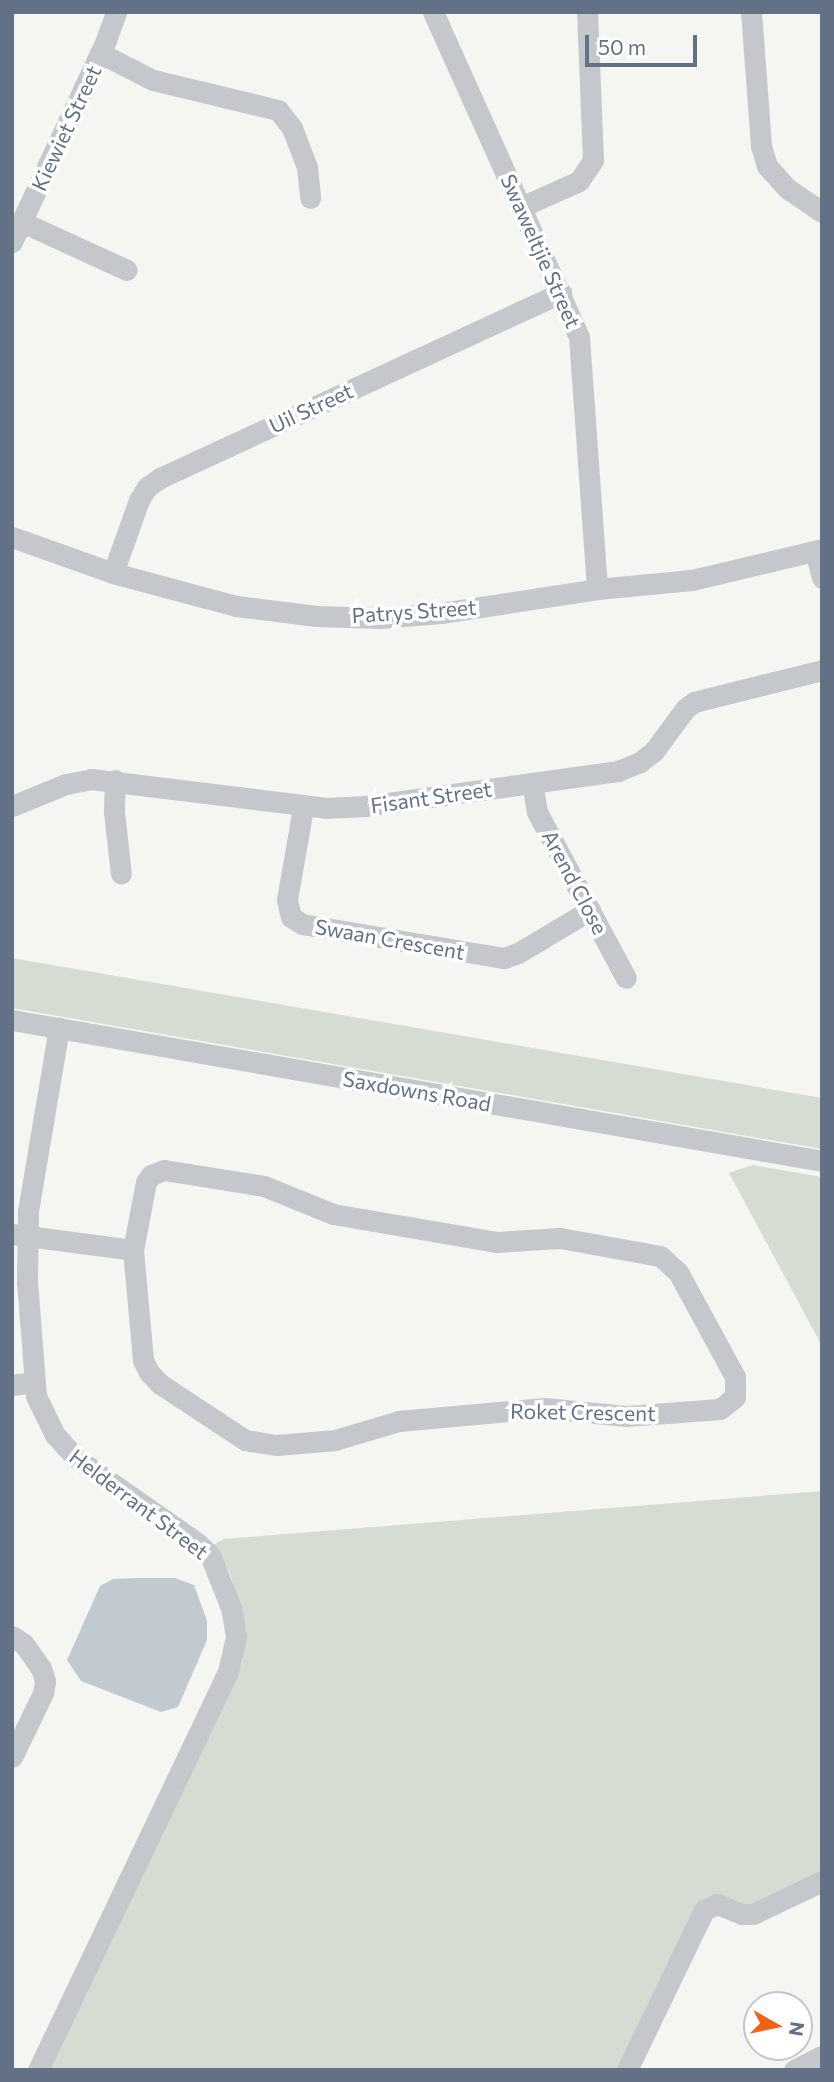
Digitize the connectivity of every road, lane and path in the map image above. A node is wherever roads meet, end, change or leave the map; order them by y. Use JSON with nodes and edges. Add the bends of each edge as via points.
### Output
{"nodes":[{"id":1,"x":116,"y":12,"type":"edge"},
{"id":2,"x":433,"y":12,"type":"edge"},
{"id":3,"x":587,"y":12,"type":"edge"},
{"id":4,"x":751,"y":12,"type":"edge"},
{"id":5,"x":100,"y":53,"type":"junction"},
{"id":6,"x":310,"y":198,"type":"dead end"},
{"id":7,"x":521,"y":207,"type":"junction"},
{"id":8,"x":822,"y":212,"type":"edge"},
{"id":9,"x":22,"y":222,"type":"junction"},
{"id":10,"x":12,"y":242,"type":"edge"},
{"id":11,"x":127,"y":270,"type":"dead end"},
{"id":12,"x":561,"y":293,"type":"junction"},
{"id":13,"x":12,"y":537,"type":"edge"},
{"id":14,"x":818,"y":550,"type":"edge"},
{"id":15,"x":113,"y":572,"type":"junction"},
{"id":16,"x":822,"y":578,"type":"edge"},
{"id":17,"x":597,"y":589,"type":"junction"},
{"id":18,"x":822,"y":670,"type":"edge"},
{"id":19,"x":115,"y":780,"type":"junction"},
{"id":20,"x":532,"y":783,"type":"junction"},
{"id":21,"x":12,"y":806,"type":"edge"},
{"id":22,"x":303,"y":808,"type":"junction"},
{"id":23,"x":121,"y":874,"type":"dead end"},
{"id":24,"x":590,"y":910,"type":"junction"},
{"id":25,"x":626,"y":978,"type":"dead end"},
{"id":26,"x":12,"y":1020,"type":"edge"},
{"id":27,"x":59,"y":1028,"type":"junction"},
{"id":28,"x":822,"y":1161,"type":"edge"},
{"id":29,"x":20,"y":1234,"type":"edge"},
{"id":30,"x":133,"y":1250,"type":"junction"},
{"id":31,"x":23,"y":1383,"type":"edge"},
{"id":32,"x":12,"y":1636,"type":"edge"},
{"id":33,"x":12,"y":1757,"type":"edge"},
{"id":34,"x":822,"y":1881,"type":"edge"},
{"id":35,"x":822,"y":2056,"type":"edge"},
{"id":36,"x":38,"y":2070,"type":"edge"},
{"id":37,"x":627,"y":2070,"type":"edge"},
{"id":38,"x":794,"y":2070,"type":"edge"}],
"edges":[{"from":1,"to":5,"type":"street","name":"Kiewiet Street"},
{"from":2,"to":7,"type":"street","name":"Swaweltjie Street"},
{"from":3,"to":7,"type":"street","via":[[593,160],[579,181]]},
{"from":4,"to":8,"type":"street","via":[[761,146],[767,166],[788,189]]},
{"from":5,"to":6,"type":"street","via":[[153,80],[278,110],[292,128],[307,167]]},
{"from":5,"to":9,"type":"street","name":"Kiewiet Street"},
{"from":7,"to":12,"type":"street","name":"Swaweltjie Street"},
{"from":9,"to":10,"type":"street","name":"Kiewiet Street"},
{"from":9,"to":11,"type":"street"},
{"from":12,"to":15,"type":"street","name":"Uil Street","via":[[160,478],[139,500]]},
{"from":12,"to":17,"type":"street","name":"Swaweltjie Street","via":[[582,347]]},
{"from":13,"to":15,"type":"street","name":"Patrys Street"},
{"from":14,"to":16,"type":"street"},
{"from":14,"to":17,"type":"street","name":"Patrys Street","via":[[692,580]]},
{"from":15,"to":17,"type":"street","name":"Patrys Street","via":[[236,606],[316,616],[380,618],[441,613]]},
{"from":18,"to":20,"type":"street","name":"Fisant Street","via":[[694,702],[654,751],[629,767]]},
{"from":19,"to":21,"type":"street","name":"Fisant Street","via":[[78,781]]},
{"from":19,"to":22,"type":"street","name":"Fisant Street"},
{"from":19,"to":23,"type":"street","via":[[115,835]]},
{"from":20,"to":22,"type":"street","name":"Fisant Street","via":[[366,806]]},
{"from":20,"to":24,"type":"street","name":"Arend Close","via":[[537,812]]},
{"from":22,"to":24,"type":"street","name":"Swaan Crescent","via":[[286,900],[291,916],[302,924],[504,958]]},
{"from":24,"to":25,"type":"street","name":"Arend Close"},
{"from":26,"to":27,"type":"street","name":"Saxdowns Road"},
{"from":27,"to":28,"type":"street","name":"Saxdowns Road"},
{"from":27,"to":29,"type":"street","name":"Helderrant Street"},
{"from":29,"to":30,"type":"street"},
{"from":29,"to":31,"type":"street","name":"Helderrant Street","via":[[27,1282]]},
{"from":30,"to":30,"type":"street","name":"Roket Crescent","via":[[142,1353],[149,1372],[160,1384],[255,1444],[335,1440],[399,1421],[544,1408],[626,1416],[720,1409],[732,1402],[737,1390],[735,1377],[678,1272],[666,1259],[653,1254],[560,1238],[504,1242],[455,1235],[333,1213],[264,1186],[164,1170],[146,1182]]},
{"from":31,"to":36,"type":"street","name":"Helderrant Street","via":[[70,1453],[210,1555],[231,1608],[236,1636],[228,1672]]},
{"from":32,"to":33,"type":"street","via":[[24,1644],[45,1681]]},
{"from":34,"to":37,"type":"street","via":[[754,1914],[723,1905],[712,1905],[701,1913]]},
{"from":35,"to":38,"type":"street"}]}
